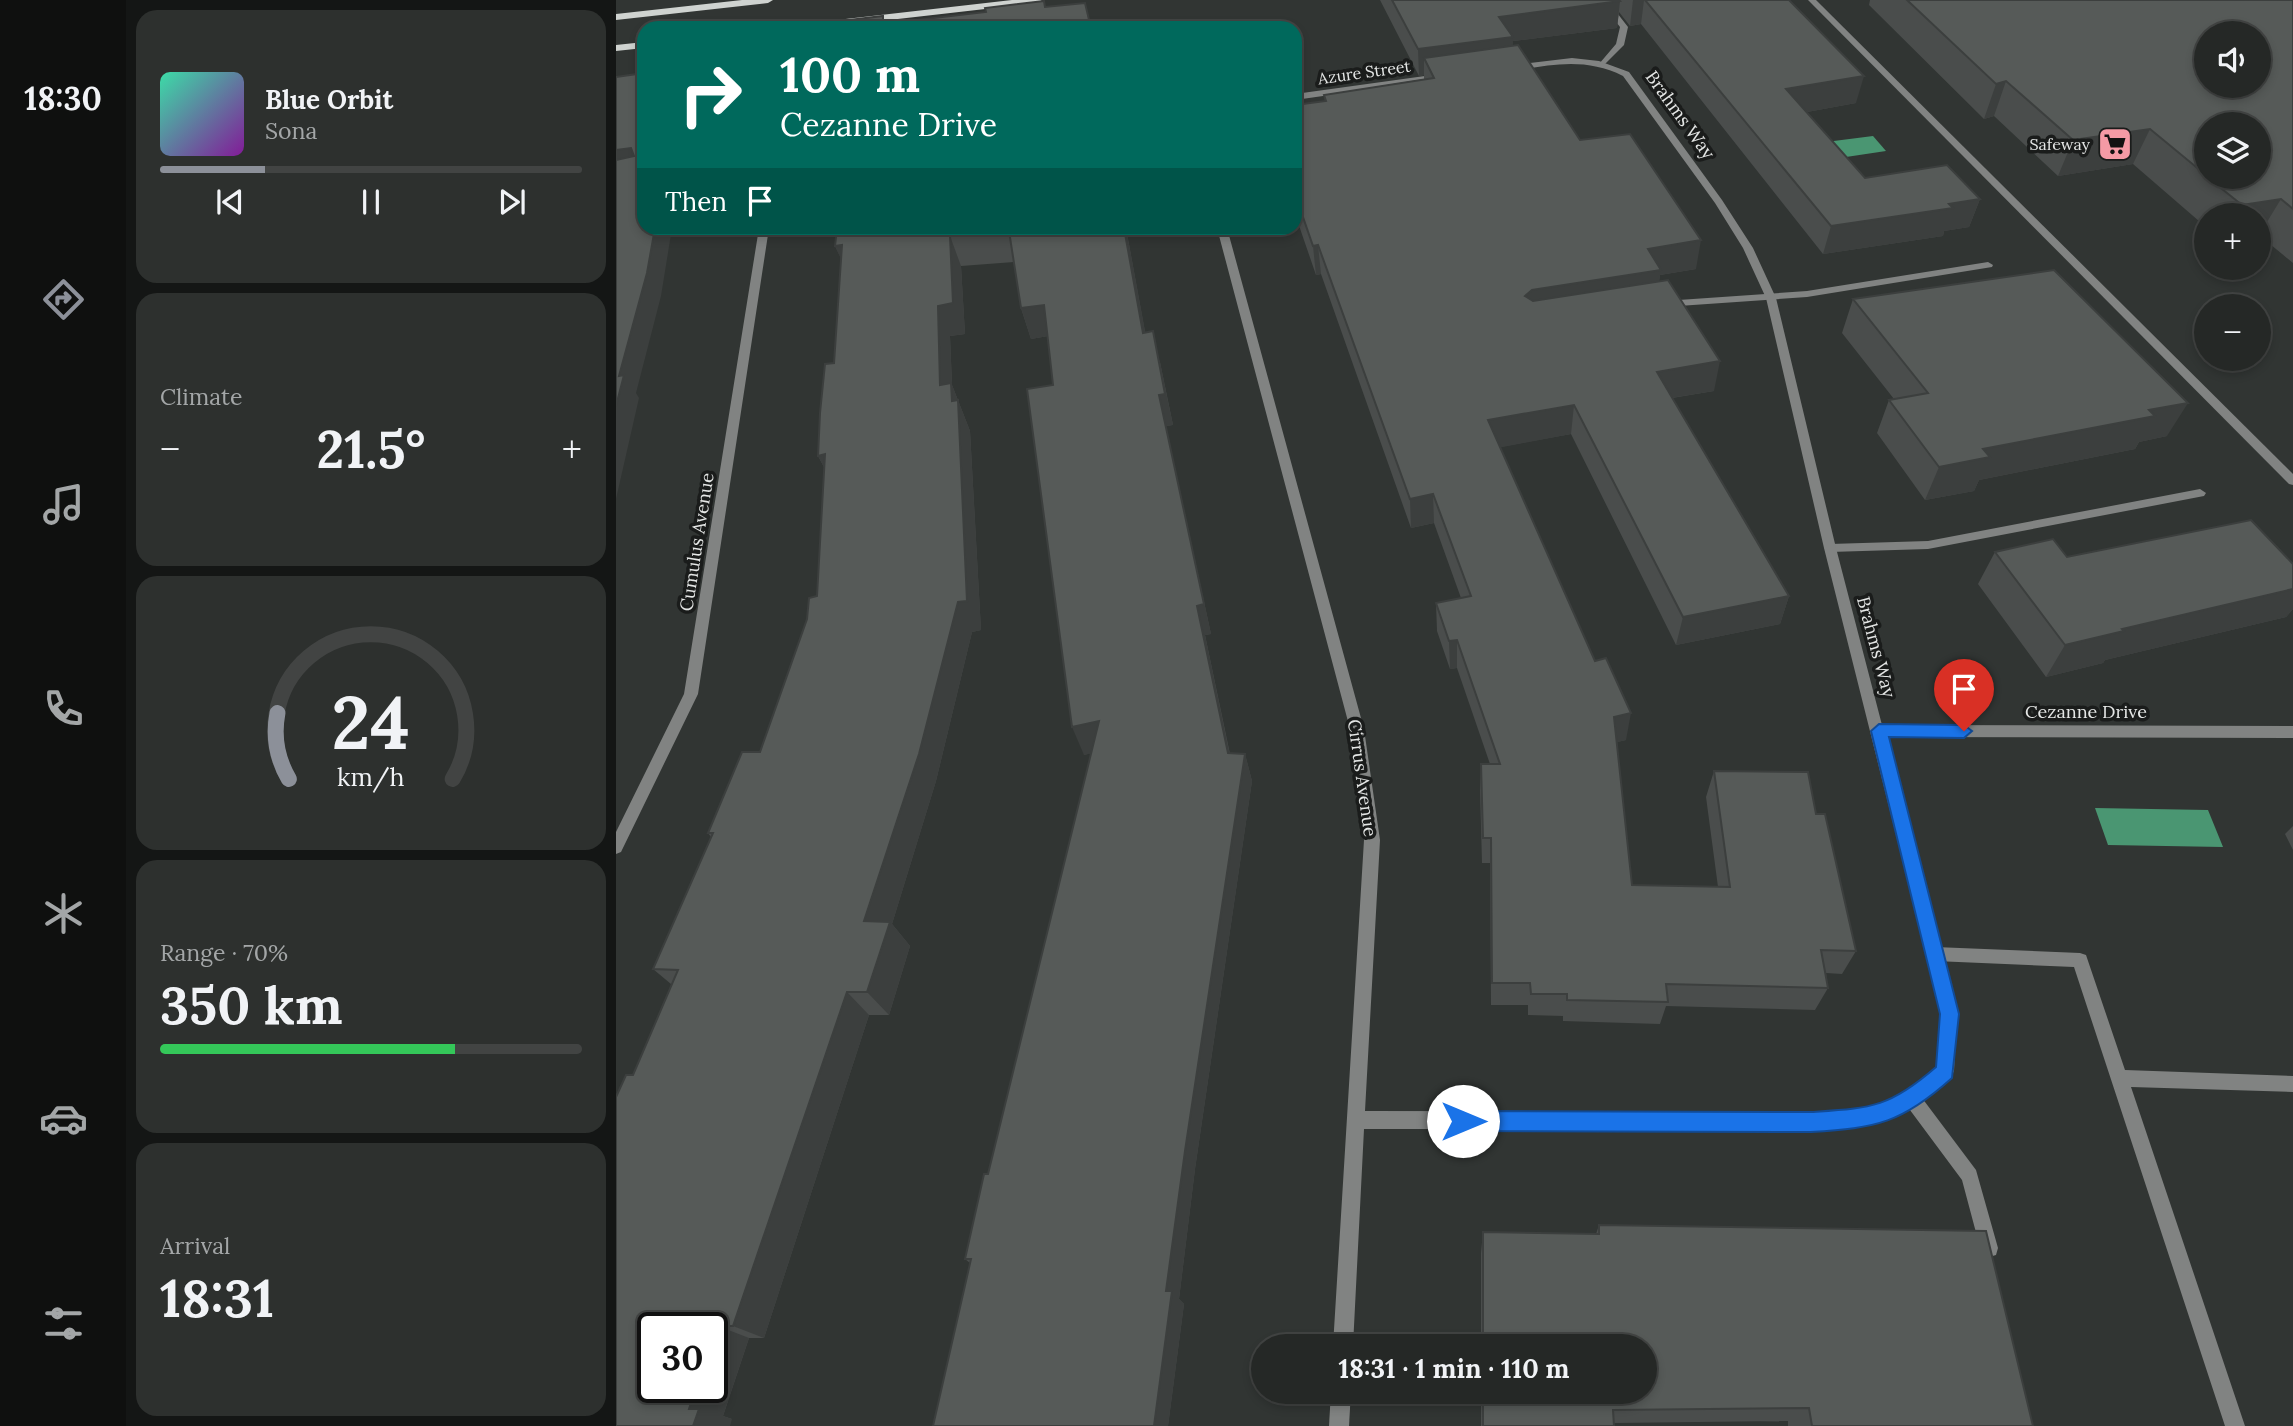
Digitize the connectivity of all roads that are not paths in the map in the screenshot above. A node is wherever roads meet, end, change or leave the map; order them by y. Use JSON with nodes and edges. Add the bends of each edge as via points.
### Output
{"nodes":[{"id":1,"x":768,"y":0,"type":"edge"},
{"id":2,"x":1037,"y":0,"type":"edge"},
{"id":3,"x":1603,"y":0,"type":"edge"},
{"id":4,"x":1812,"y":0,"type":"edge"},
{"id":5,"x":616,"y":17,"type":"edge"},
{"id":6,"x":854,"y":21,"type":"edge"},
{"id":7,"x":637,"y":46,"type":"edge"},
{"id":8,"x":616,"y":48,"type":"edge"},
{"id":9,"x":1604,"y":64,"type":"junction"},
{"id":10,"x":1509,"y":68,"type":"edge"},
{"id":11,"x":1442,"y":77,"type":"edge"},
{"id":12,"x":1302,"y":96,"type":"edge"},
{"id":13,"x":763,"y":235,"type":"edge"},
{"id":14,"x":1224,"y":235,"type":"edge"},
{"id":15,"x":1989,"y":265,"type":"dead end"},
{"id":16,"x":1771,"y":298,"type":"junction"},
{"id":17,"x":1652,"y":305,"type":"edge"},
{"id":18,"x":2293,"y":481,"type":"edge"},
{"id":19,"x":2200,"y":493,"type":"dead end"},
{"id":20,"x":1830,"y":548,"type":"junction"},
{"id":21,"x":1879,"y":731,"type":"junction"},
{"id":22,"x":2293,"y":732,"type":"edge"},
{"id":23,"x":616,"y":847,"type":"edge"},
{"id":24,"x":1936,"y":954,"type":"junction"},
{"id":25,"x":2119,"y":1078,"type":"junction"},
{"id":26,"x":2293,"y":1084,"type":"edge"},
{"id":27,"x":1913,"y":1100,"type":"junction"},
{"id":28,"x":1356,"y":1120,"type":"junction"},
{"id":29,"x":1994,"y":1271,"type":"edge"},
{"id":30,"x":1344,"y":1334,"type":"edge"},
{"id":31,"x":1340,"y":1404,"type":"edge"},
{"id":32,"x":1339,"y":1426,"type":"edge"},
{"id":33,"x":2235,"y":1426,"type":"edge"}],
"edges":[{"from":1,"to":5,"type":"main road"},
{"from":2,"to":6,"type":"main road"},
{"from":3,"to":9,"type":"street","via":[[1624,27],[1620,46]]},
{"from":4,"to":18,"type":"street"},
{"from":7,"to":8,"type":"main road"},
{"from":9,"to":10,"type":"street","via":[[1581,60]]},
{"from":9,"to":16,"type":"street","name":"Brahms Way","via":[[1634,81],[1719,202],[1748,248]]},
{"from":11,"to":12,"type":"street","name":"Azure Street"},
{"from":13,"to":23,"type":"street","name":"Cumulus Avenue","via":[[691,694]]},
{"from":14,"to":28,"type":"street","name":"Cirrus Avenue","via":[[1357,729],[1372,840]]},
{"from":15,"to":16,"type":"street"},
{"from":16,"to":17,"type":"street"},
{"from":16,"to":20,"type":"street","name":"Brahms Way"},
{"from":19,"to":20,"type":"street","via":[[1928,545]]},
{"from":20,"to":21,"type":"street","name":"Brahms Way"},
{"from":21,"to":22,"type":"street","name":"Cezanne Drive"},
{"from":21,"to":24,"type":"street","name":"Brahms Way"},
{"from":24,"to":25,"type":"street","via":[[2080,960]]},
{"from":24,"to":27,"type":"street","name":"Brahms Way","via":[[1950,1014],[1945,1071]]},
{"from":25,"to":26,"type":"street"},
{"from":25,"to":33,"type":"street"},
{"from":27,"to":28,"type":"street","name":"Brahms Way","via":[[1867,1118],[1811,1122]]},
{"from":27,"to":29,"type":"street","via":[[1970,1175]]},
{"from":28,"to":30,"type":"street","name":"Cirrus Avenue"},
{"from":31,"to":32,"type":"street"}]}
